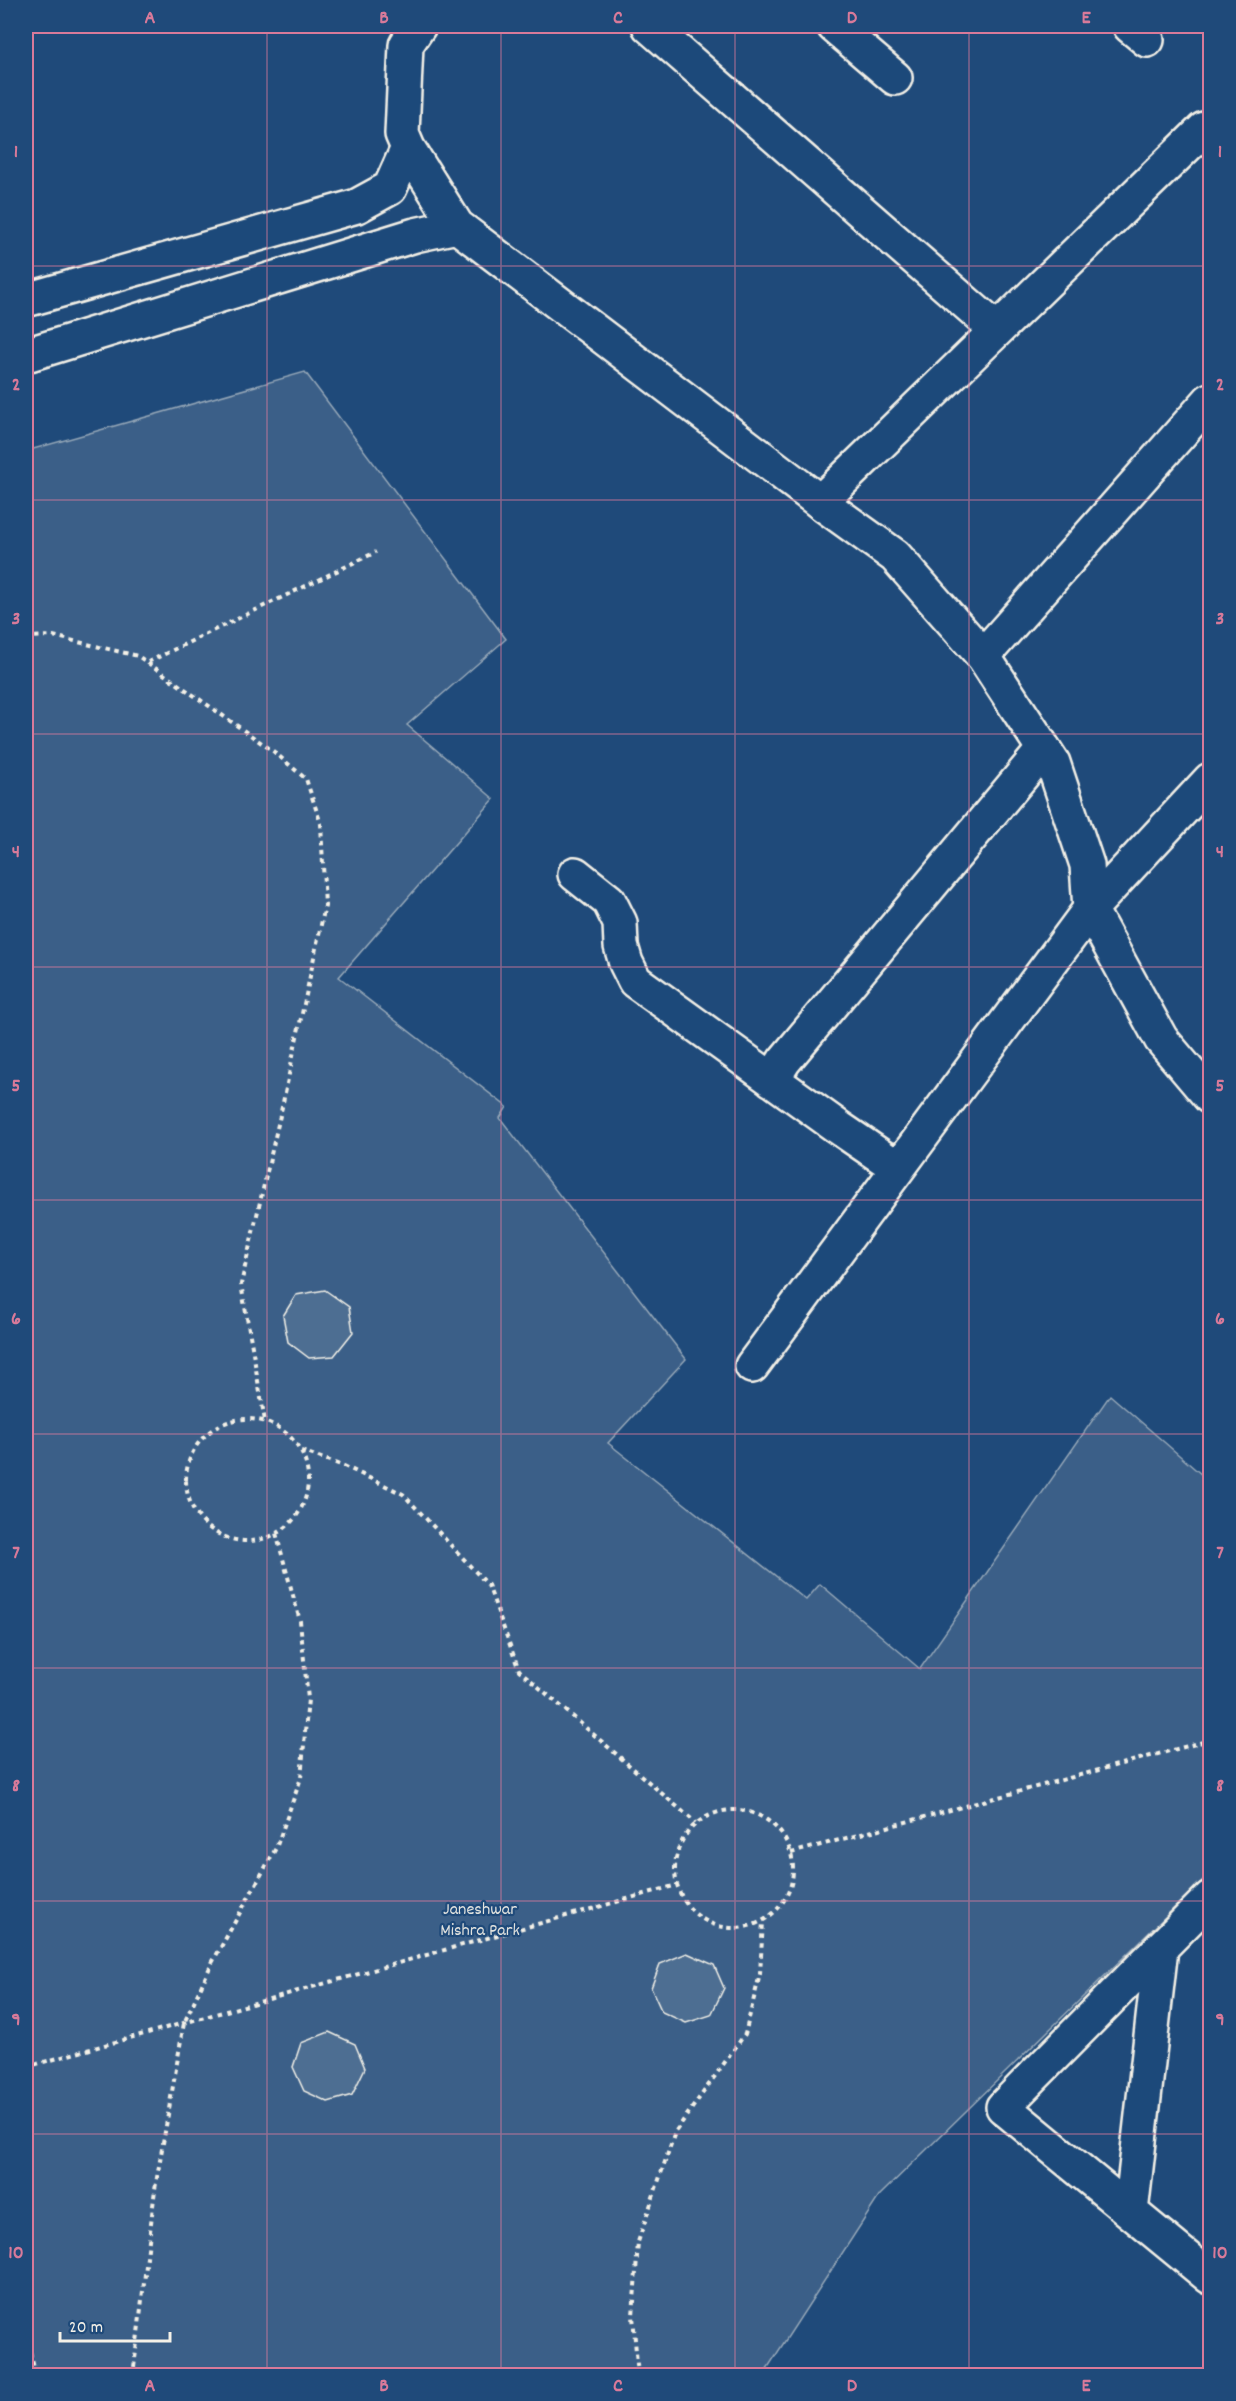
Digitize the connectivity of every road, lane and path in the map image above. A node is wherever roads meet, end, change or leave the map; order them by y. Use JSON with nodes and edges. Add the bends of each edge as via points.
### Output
{"nodes":[{"id":1,"x":419,"y":26,"type":"edge"},
{"id":2,"x":649,"y":26,"type":"edge"},
{"id":3,"x":834,"y":26,"type":"edge"},
{"id":4,"x":895,"y":78,"type":"dead end"},
{"id":5,"x":1204,"y":129,"type":"dead end"},
{"id":6,"x":408,"y":148,"type":"junction"},
{"id":7,"x":457,"y":226,"type":"junction"},
{"id":8,"x":26,"y":300,"type":"edge"},
{"id":9,"x":997,"y":330,"type":"junction"},
{"id":10,"x":26,"y":355,"type":"edge"},
{"id":11,"x":1210,"y":400,"type":"edge"},
{"id":12,"x":820,"y":502,"type":"junction"},
{"id":13,"x":376,"y":552,"type":"dead end"},
{"id":14,"x":26,"y":637,"type":"edge"},
{"id":15,"x":983,"y":656,"type":"junction"},
{"id":16,"x":147,"y":663,"type":"junction"},
{"id":17,"x":1044,"y":749,"type":"junction"},
{"id":18,"x":1210,"y":780,"type":"edge"},
{"id":19,"x":575,"y":874,"type":"dead end"},
{"id":20,"x":1090,"y":909,"type":"junction"},
{"id":21,"x":772,"y":1080,"type":"junction"},
{"id":22,"x":1210,"y":1097,"type":"edge"},
{"id":23,"x":898,"y":1168,"type":"junction"},
{"id":24,"x":752,"y":1366,"type":"dead end"},
{"id":25,"x":265,"y":1421,"type":"junction"},
{"id":26,"x":301,"y":1451,"type":"junction"},
{"id":27,"x":276,"y":1533,"type":"junction"},
{"id":28,"x":1210,"y":1740,"type":"edge"},
{"id":29,"x":696,"y":1823,"type":"junction"},
{"id":30,"x":790,"y":1853,"type":"junction"},
{"id":31,"x":677,"y":1885,"type":"junction"},
{"id":32,"x":1210,"y":1898,"type":"edge"},
{"id":33,"x":763,"y":1921,"type":"junction"},
{"id":34,"x":1161,"y":1948,"type":"junction"},
{"id":35,"x":184,"y":2022,"type":"junction"},
{"id":36,"x":26,"y":2067,"type":"edge"},
{"id":37,"x":1131,"y":2212,"type":"junction"},
{"id":38,"x":1210,"y":2277,"type":"edge"},
{"id":39,"x":26,"y":2335,"type":"edge"},
{"id":40,"x":36,"y":2376,"type":"edge"},
{"id":41,"x":133,"y":2376,"type":"edge"},
{"id":42,"x":638,"y":2376,"type":"edge"}],
"edges":[{"from":1,"to":6,"type":"street","via":[[406,45],[402,134]]},
{"from":2,"to":9,"type":"street"},
{"from":3,"to":4,"type":"street"},
{"from":5,"to":9,"type":"street"},
{"from":6,"to":7,"type":"street"},
{"from":6,"to":8,"type":"street","via":[[390,188],[357,206]]},
{"from":7,"to":10,"type":"street","via":[[415,235]]},
{"from":7,"to":12,"type":"street"},
{"from":9,"to":12,"type":"street"},
{"from":11,"to":15,"type":"street"},
{"from":12,"to":15,"type":"street","via":[[895,556]]},
{"from":13,"to":16,"type":"path"},
{"from":14,"to":16,"type":"path","via":[[53,636],[138,656]]},
{"from":15,"to":17,"type":"street"},
{"from":16,"to":25,"type":"path","via":[[273,751],[306,779],[321,824],[325,906],[241,1284]]},
{"from":17,"to":20,"type":"street","via":[[1053,763],[1087,865]]},
{"from":17,"to":21,"type":"street"},
{"from":18,"to":20,"type":"street"},
{"from":19,"to":21,"type":"street","via":[[609,901],[620,923],[623,954],[635,981]]},
{"from":20,"to":22,"type":"street","via":[[1161,1039]]},
{"from":20,"to":23,"type":"street"},
{"from":21,"to":23,"type":"street"},
{"from":23,"to":24,"type":"street"},
{"from":25,"to":26,"type":"path","via":[[286,1433]]},
{"from":25,"to":27,"type":"path","via":[[241,1419],[218,1426],[200,1441],[188,1462],[185,1485],[192,1508],[208,1527],[228,1538],[253,1541]]},
{"from":26,"to":27,"type":"path","via":[[308,1474],[305,1497],[294,1519]]},
{"from":26,"to":29,"type":"path","via":[[403,1494],[488,1585],[519,1670]]},
{"from":27,"to":35,"type":"path","via":[[300,1621],[308,1699],[301,1778],[276,1848]]},
{"from":28,"to":30,"type":"path"},
{"from":29,"to":30,"type":"path","via":[[728,1809],[751,1811],[771,1822],[787,1840]]},
{"from":29,"to":31,"type":"path","via":[[676,1851]]},
{"from":30,"to":33,"type":"path","via":[[792,1885],[781,1906]]},
{"from":31,"to":33,"type":"path","via":[[681,1897],[696,1915],[717,1926],[740,1928]]},
{"from":31,"to":35,"type":"path"},
{"from":32,"to":34,"type":"street"},
{"from":33,"to":42,"type":"path","via":[[760,1974],[745,2034],[675,2132],[638,2242],[633,2316]]},
{"from":34,"to":37,"type":"street"},
{"from":34,"to":37,"type":"street","via":[[1002,2107]]},
{"from":35,"to":36,"type":"path"},
{"from":35,"to":41,"type":"path","via":[[155,2189]]},
{"from":37,"to":38,"type":"street"},
{"from":39,"to":40,"type":"path"}]}
